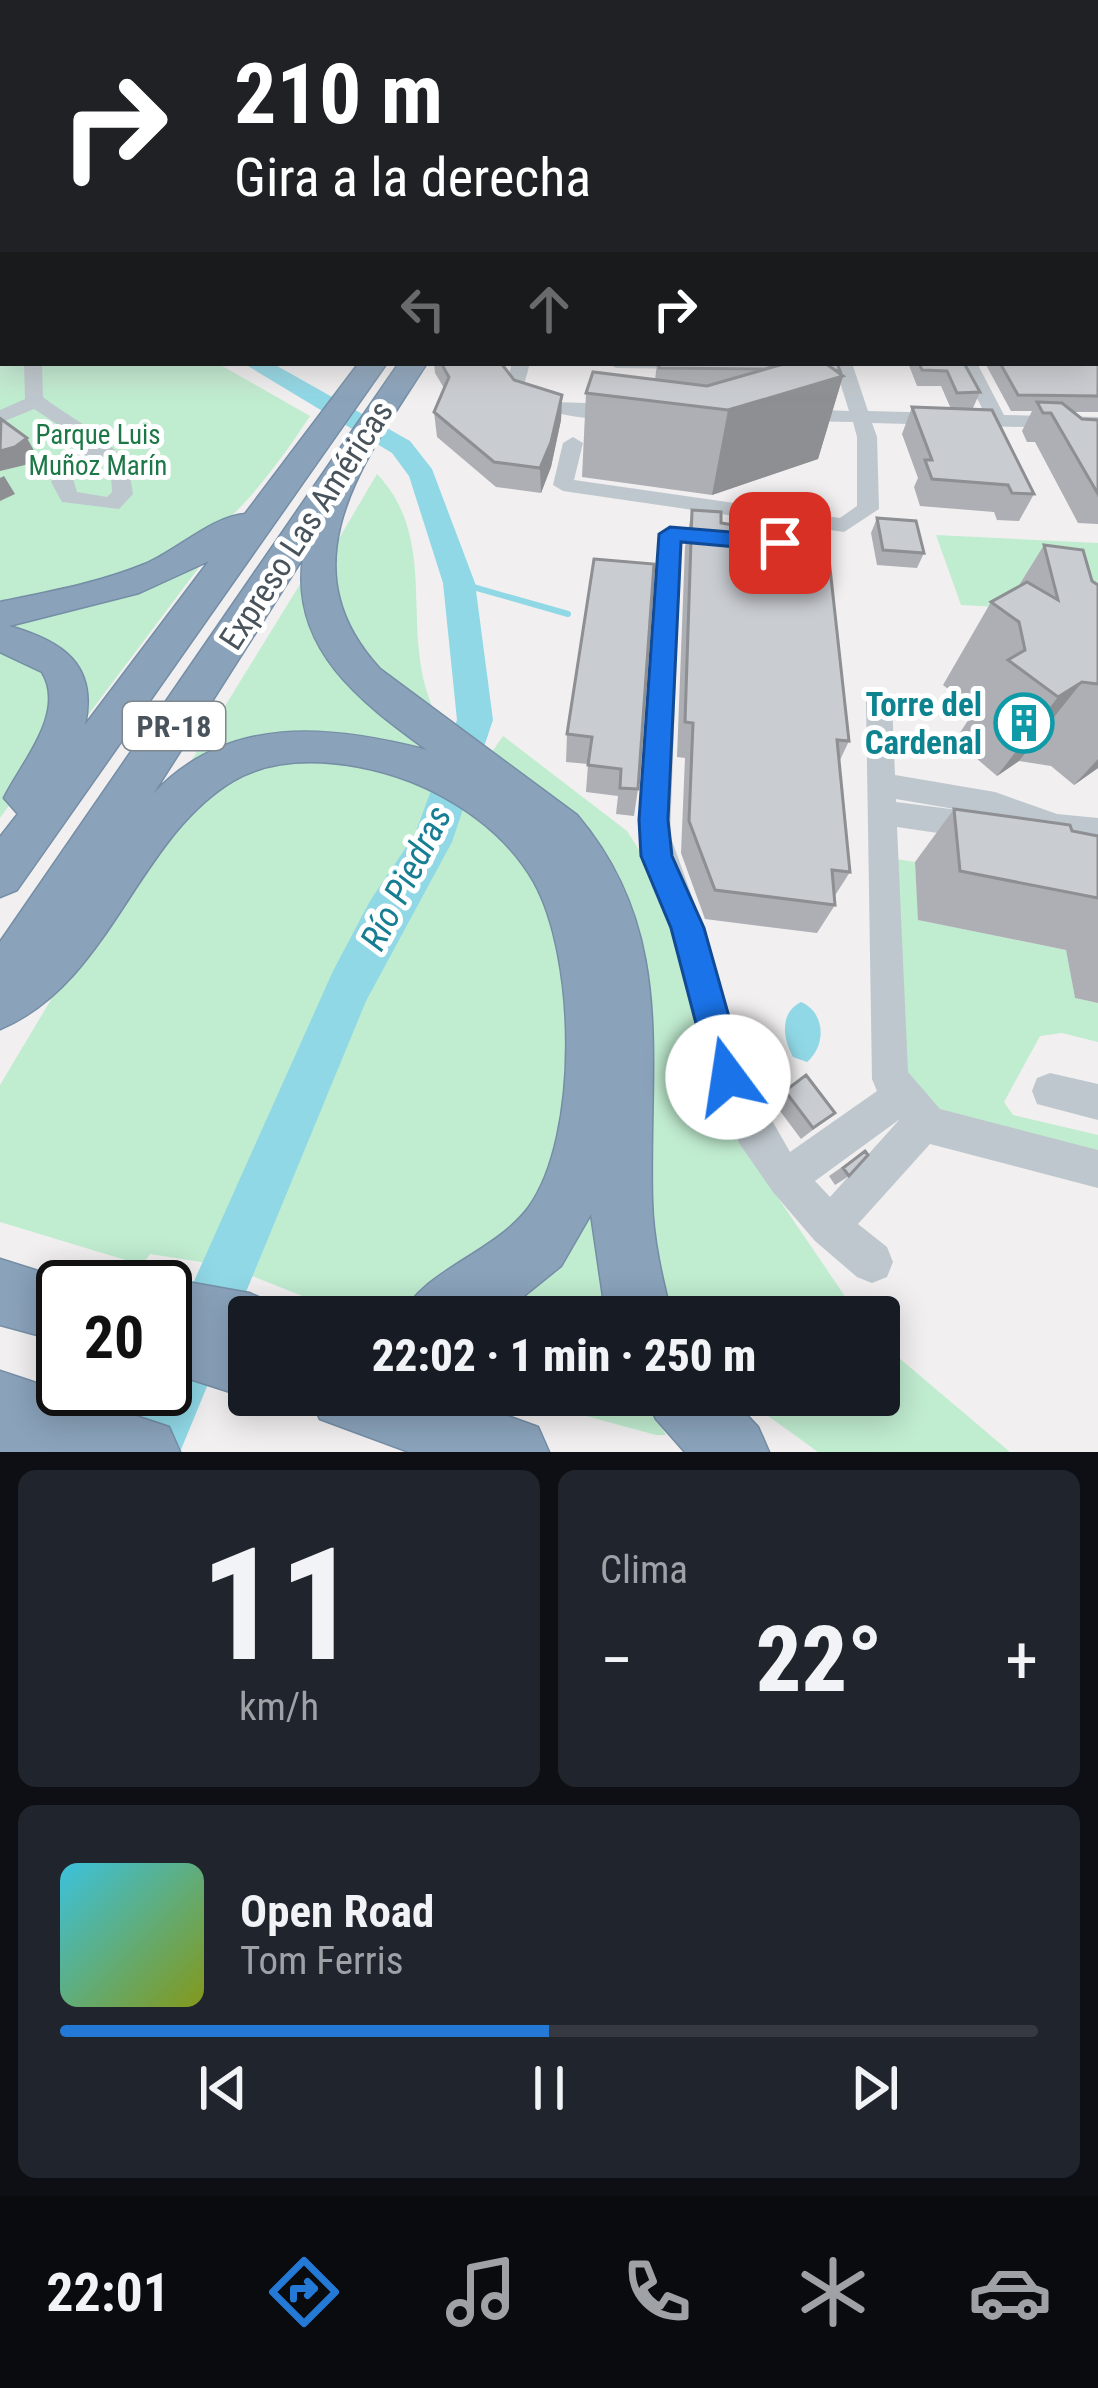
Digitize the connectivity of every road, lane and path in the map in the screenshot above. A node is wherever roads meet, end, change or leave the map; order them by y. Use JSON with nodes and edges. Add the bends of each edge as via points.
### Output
{"nodes":[{"id":1,"x":33,"y":366,"type":"edge"},
{"id":2,"x":370,"y":366,"type":"edge"},
{"id":3,"x":519,"y":366,"type":"edge"},
{"id":4,"x":844,"y":366,"type":"edge"},
{"id":5,"x":970,"y":366,"type":"edge"},
{"id":6,"x":409,"y":368,"type":"edge"},
{"id":7,"x":36,"y":401,"type":"junction"},
{"id":8,"x":646,"y":411,"type":"edge"},
{"id":9,"x":766,"y":414,"type":"edge"},
{"id":10,"x":861,"y":416,"type":"junction"},
{"id":11,"x":0,"y":417,"type":"edge"},
{"id":12,"x":997,"y":420,"type":"junction"},
{"id":13,"x":1098,"y":423,"type":"edge"},
{"id":14,"x":573,"y":443,"type":"dead end"},
{"id":15,"x":102,"y":446,"type":"dead end"},
{"id":16,"x":328,"y":470,"type":"junction"},
{"id":17,"x":274,"y":496,"type":"junction"},
{"id":18,"x":817,"y":546,"type":"edge"},
{"id":19,"x":0,"y":615,"type":"edge"},
{"id":20,"x":0,"y":638,"type":"edge"},
{"id":21,"x":879,"y":702,"type":"dead end"},
{"id":22,"x":882,"y":798,"type":"junction"},
{"id":23,"x":511,"y":802,"type":"junction"},
{"id":24,"x":1098,"y":831,"type":"edge"},
{"id":25,"x":0,"y":837,"type":"edge"},
{"id":26,"x":0,"y":875,"type":"edge"},
{"id":27,"x":0,"y":987,"type":"edge"},
{"id":28,"x":0,"y":1001,"type":"edge"},
{"id":29,"x":1050,"y":1091,"type":"dead end"},
{"id":30,"x":1098,"y":1102,"type":"edge"},
{"id":31,"x":914,"y":1108,"type":"junction"},
{"id":32,"x":1098,"y":1169,"type":"edge"},
{"id":33,"x":787,"y":1178,"type":"junction"},
{"id":34,"x":829,"y":1228,"type":"junction"},
{"id":35,"x":872,"y":1262,"type":"dead end"},
{"id":36,"x":0,"y":1289,"type":"edge"},
{"id":37,"x":36,"y":1292,"type":"edge"},
{"id":38,"x":473,"y":1296,"type":"edge"},
{"id":39,"x":634,"y":1296,"type":"edge"},
{"id":40,"x":36,"y":1300,"type":"edge"},
{"id":41,"x":192,"y":1316,"type":"edge"},
{"id":42,"x":228,"y":1322,"type":"edge"},
{"id":43,"x":192,"y":1346,"type":"edge"},
{"id":44,"x":228,"y":1358,"type":"edge"},
{"id":45,"x":406,"y":1416,"type":"edge"},
{"id":46,"x":700,"y":1416,"type":"edge"},
{"id":47,"x":26,"y":1428,"type":"edge"},
{"id":48,"x":144,"y":1452,"type":"edge"},
{"id":49,"x":513,"y":1452,"type":"edge"},
{"id":50,"x":733,"y":1452,"type":"edge"}],
"edges":[{"from":1,"to":7,"type":"street"},
{"from":2,"to":16,"type":"highway","name":"Expreso Las Américas","number":"PR-18"},
{"from":3,"to":8,"type":"street","via":[[514,386],[551,409]]},
{"from":4,"to":10,"type":"street"},
{"from":5,"to":12,"type":"street"},
{"from":6,"to":16,"type":"highway","name":"Expreso Las Américas","number":"PR-18"},
{"from":7,"to":11,"type":"street"},
{"from":7,"to":15,"type":"street"},
{"from":9,"to":10,"type":"street"},
{"from":10,"to":12,"type":"street"},
{"from":10,"to":14,"type":"street","via":[[868,509],[844,525],[563,485]]},
{"from":12,"to":13,"type":"street"},
{"from":16,"to":17,"type":"highway","name":"Expreso Las Américas","number":"PR-18"},
{"from":16,"to":23,"type":"highway","via":[[322,618],[348,661]]},
{"from":16,"to":27,"type":"highway","name":"Expreso Las Américas","number":"PR-18"},
{"from":17,"to":19,"type":"highway","via":[[212,546],[153,578]]},
{"from":17,"to":26,"type":"highway","name":"Expreso Las Américas","number":"PR-18"},
{"from":18,"to":33,"type":"street","via":[[670,534],[653,820],[657,856],[687,928],[728,1077]]},
{"from":20,"to":25,"type":"highway","via":[[57,660],[71,689],[60,739]]},
{"from":21,"to":22,"type":"street"},
{"from":22,"to":24,"type":"street","via":[[995,804]]},
{"from":22,"to":31,"type":"street","via":[[890,1079]]},
{"from":23,"to":28,"type":"highway","via":[[382,755],[332,746],[255,753],[199,780],[160,813],[82,927]]},
{"from":23,"to":38,"type":"highway","via":[[555,871],[586,944],[594,1020],[590,1106],[562,1209],[540,1243]]},
{"from":23,"to":39,"type":"highway","via":[[584,857],[624,956],[629,1025],[620,1230]]},
{"from":29,"to":30,"type":"street"},
{"from":31,"to":32,"type":"street"},
{"from":31,"to":33,"type":"street"},
{"from":31,"to":34,"type":"street"},
{"from":33,"to":34,"type":"street"},
{"from":34,"to":35,"type":"street"},
{"from":36,"to":37,"type":"highway"},
{"from":36,"to":40,"type":"highway"},
{"from":41,"to":42,"type":"highway"},
{"from":43,"to":44,"type":"highway"},
{"from":45,"to":49,"type":"highway"},
{"from":46,"to":50,"type":"highway"},
{"from":47,"to":48,"type":"highway"}]}
